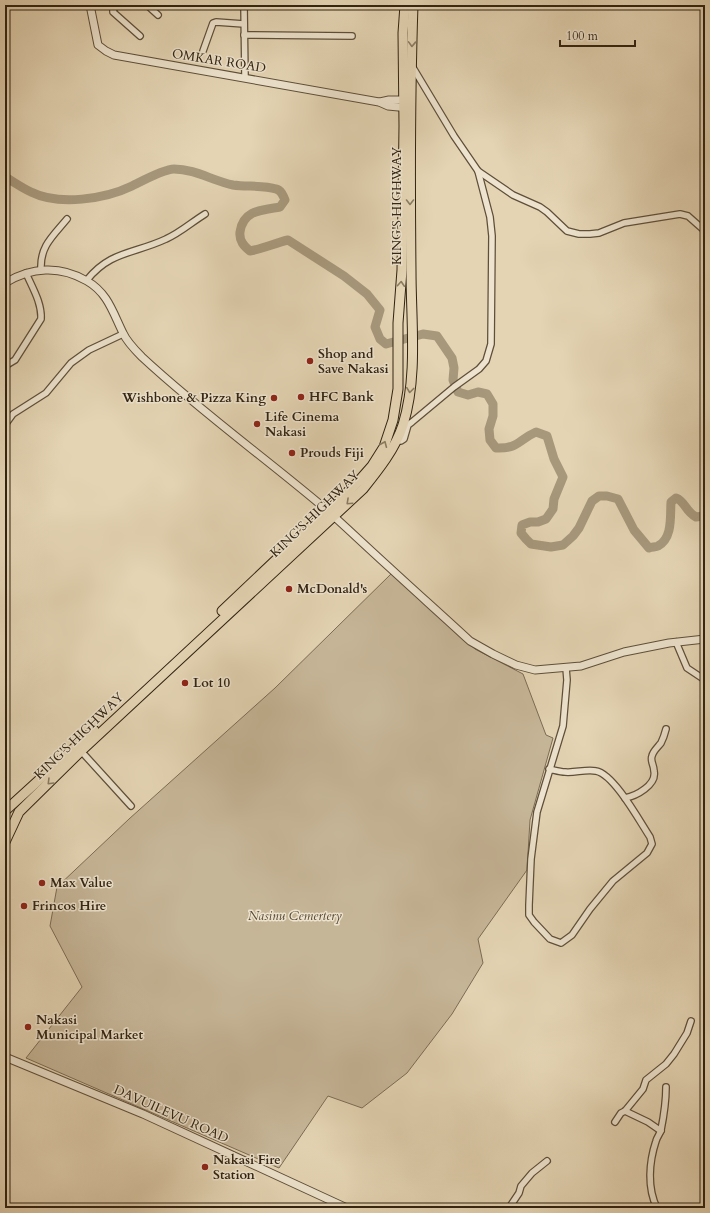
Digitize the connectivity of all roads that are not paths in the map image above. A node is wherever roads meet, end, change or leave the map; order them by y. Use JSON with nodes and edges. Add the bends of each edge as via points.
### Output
{"nodes":[{"id":1,"x":90,"y":5,"type":"edge"},
{"id":2,"x":117,"y":5,"type":"edge"},
{"id":3,"x":147,"y":5,"type":"edge"},
{"id":4,"x":244,"y":5,"type":"edge"},
{"id":5,"x":405,"y":5,"type":"edge"},
{"id":6,"x":413,"y":5,"type":"edge"},
{"id":7,"x":158,"y":14,"type":"dead end"},
{"id":8,"x":244,"y":24,"type":"junction"},
{"id":9,"x":244,"y":35,"type":"junction"},
{"id":10,"x":140,"y":36,"type":"dead end"},
{"id":11,"x":352,"y":36,"type":"dead end"},
{"id":12,"x":203,"y":51,"type":"dead end"},
{"id":13,"x":411,"y":65,"type":"junction"},
{"id":14,"x":244,"y":78,"type":"junction"},
{"id":15,"x":407,"y":104,"type":"junction"},
{"id":16,"x":478,"y":171,"type":"junction"},
{"id":17,"x":205,"y":214,"type":"dead end"},
{"id":18,"x":67,"y":218,"type":"dead end"},
{"id":19,"x":705,"y":231,"type":"edge"},
{"id":20,"x":41,"y":269,"type":"junction"},
{"id":21,"x":26,"y":272,"type":"junction"},
{"id":22,"x":86,"y":280,"type":"junction"},
{"id":23,"x":5,"y":283,"type":"edge"},
{"id":24,"x":123,"y":334,"type":"junction"},
{"id":25,"x":5,"y":366,"type":"edge"},
{"id":26,"x":5,"y":425,"type":"edge"},
{"id":27,"x":397,"y":439,"type":"junction"},
{"id":28,"x":331,"y":514,"type":"junction"},
{"id":29,"x":705,"y":639,"type":"edge"},
{"id":30,"x":676,"y":642,"type":"junction"},
{"id":31,"x":566,"y":668,"type":"junction"},
{"id":32,"x":705,"y":680,"type":"edge"},
{"id":33,"x":666,"y":729,"type":"dead end"},
{"id":34,"x":81,"y":751,"type":"junction"},
{"id":35,"x":549,"y":769,"type":"junction"},
{"id":36,"x":625,"y":798,"type":"junction"},
{"id":37,"x":131,"y":806,"type":"dead end"},
{"id":38,"x":5,"y":811,"type":"edge"},
{"id":39,"x":5,"y":826,"type":"edge"},
{"id":40,"x":6,"y":840,"type":"edge"},
{"id":41,"x":691,"y":1021,"type":"dead end"},
{"id":42,"x":5,"y":1057,"type":"edge"},
{"id":43,"x":666,"y":1087,"type":"dead end"},
{"id":44,"x":625,"y":1111,"type":"junction"},
{"id":45,"x":615,"y":1122,"type":"dead end"},
{"id":46,"x":661,"y":1132,"type":"junction"},
{"id":47,"x":547,"y":1161,"type":"dead end"},
{"id":48,"x":347,"y":1208,"type":"edge"},
{"id":49,"x":510,"y":1208,"type":"edge"},
{"id":50,"x":657,"y":1208,"type":"edge"}],
"edges":[{"from":1,"to":14,"type":"street","name":"OMKAR ROAD","via":[[98,45],[114,55]]},
{"from":2,"to":10,"type":"street","via":[[113,12]]},
{"from":3,"to":7,"type":"street"},
{"from":4,"to":8,"type":"street"},
{"from":5,"to":15,"type":"highway","name":"KING'S HIGHWAY","via":[[403,32]]},
{"from":6,"to":13,"type":"highway","name":"KING'S HIGHWAY","one_way":true},
{"from":8,"to":9,"type":"street"},
{"from":8,"to":12,"type":"street","via":[[212,23]]},
{"from":9,"to":11,"type":"street"},
{"from":9,"to":14,"type":"street"},
{"from":13,"to":15,"type":"highway","name":"KING'S HIGHWAY"},
{"from":13,"to":16,"type":"street"},
{"from":14,"to":15,"type":"street","name":"OMKAR ROAD","via":[[379,102],[388,106]]},
{"from":15,"to":27,"type":"highway","name":"KING'S HIGHWAY","one_way":true,"via":[[412,351],[410,391],[403,425]]},
{"from":28,"to":15,"type":"highway","name":"KING'S HIGHWAY","one_way":true,"via":[[372,466],[384,447],[394,414],[398,389],[398,323]]},
{"from":16,"to":19,"type":"street","via":[[513,195],[548,212],[572,234],[599,232],[624,223],[680,214],[688,216]]},
{"from":16,"to":27,"type":"street","via":[[492,236],[490,344],[486,362],[408,425],[404,439]]},
{"from":17,"to":22,"type":"street","via":[[168,239],[105,262]]},
{"from":18,"to":20,"type":"street","via":[[45,246]]},
{"from":20,"to":21,"type":"street"},
{"from":20,"to":22,"type":"street","via":[[63,272]]},
{"from":21,"to":23,"type":"street"},
{"from":21,"to":25,"type":"street","via":[[37,298],[41,319],[17,356]]},
{"from":22,"to":24,"type":"street","via":[[104,295]]},
{"from":24,"to":26,"type":"street","via":[[71,363],[46,393],[13,414]]},
{"from":24,"to":28,"type":"street","via":[[142,356]]},
{"from":27,"to":28,"type":"highway","name":"KING'S HIGHWAY","one_way":true,"via":[[364,489]]},
{"from":28,"to":31,"type":"street","via":[[470,641],[516,665],[535,670]]},
{"from":28,"to":34,"type":"highway","name":"KING'S HIGHWAY"},
{"from":28,"to":38,"type":"highway","name":"KING'S HIGHWAY"},
{"from":29,"to":30,"type":"street"},
{"from":30,"to":31,"type":"street","via":[[624,652],[581,666]]},
{"from":30,"to":32,"type":"street","via":[[687,668]]},
{"from":31,"to":35,"type":"street","via":[[563,726]]},
{"from":33,"to":36,"type":"street","via":[[652,755],[654,778],[644,789]]},
{"from":34,"to":37,"type":"street"},
{"from":34,"to":40,"type":"highway","name":"KING'S HIGHWAY","one_way":true,"via":[[19,812]]},
{"from":35,"to":36,"type":"street","via":[[603,773]]},
{"from":35,"to":36,"type":"street","via":[[534,836],[529,915],[550,939],[558,943],[572,935],[613,881],[647,853],[652,844]]},
{"from":39,"to":40,"type":"highway"},
{"from":41,"to":44,"type":"street","via":[[674,1054],[646,1080],[643,1089]]},
{"from":42,"to":48,"type":"street","name":"DAVUILEVU ROAD","via":[[149,1117]]},
{"from":43,"to":46,"type":"street"},
{"from":44,"to":45,"type":"street"},
{"from":44,"to":46,"type":"street","via":[[648,1122]]},
{"from":46,"to":50,"type":"street","via":[[656,1140],[649,1170]]},
{"from":47,"to":49,"type":"street","via":[[521,1186]]}]}
